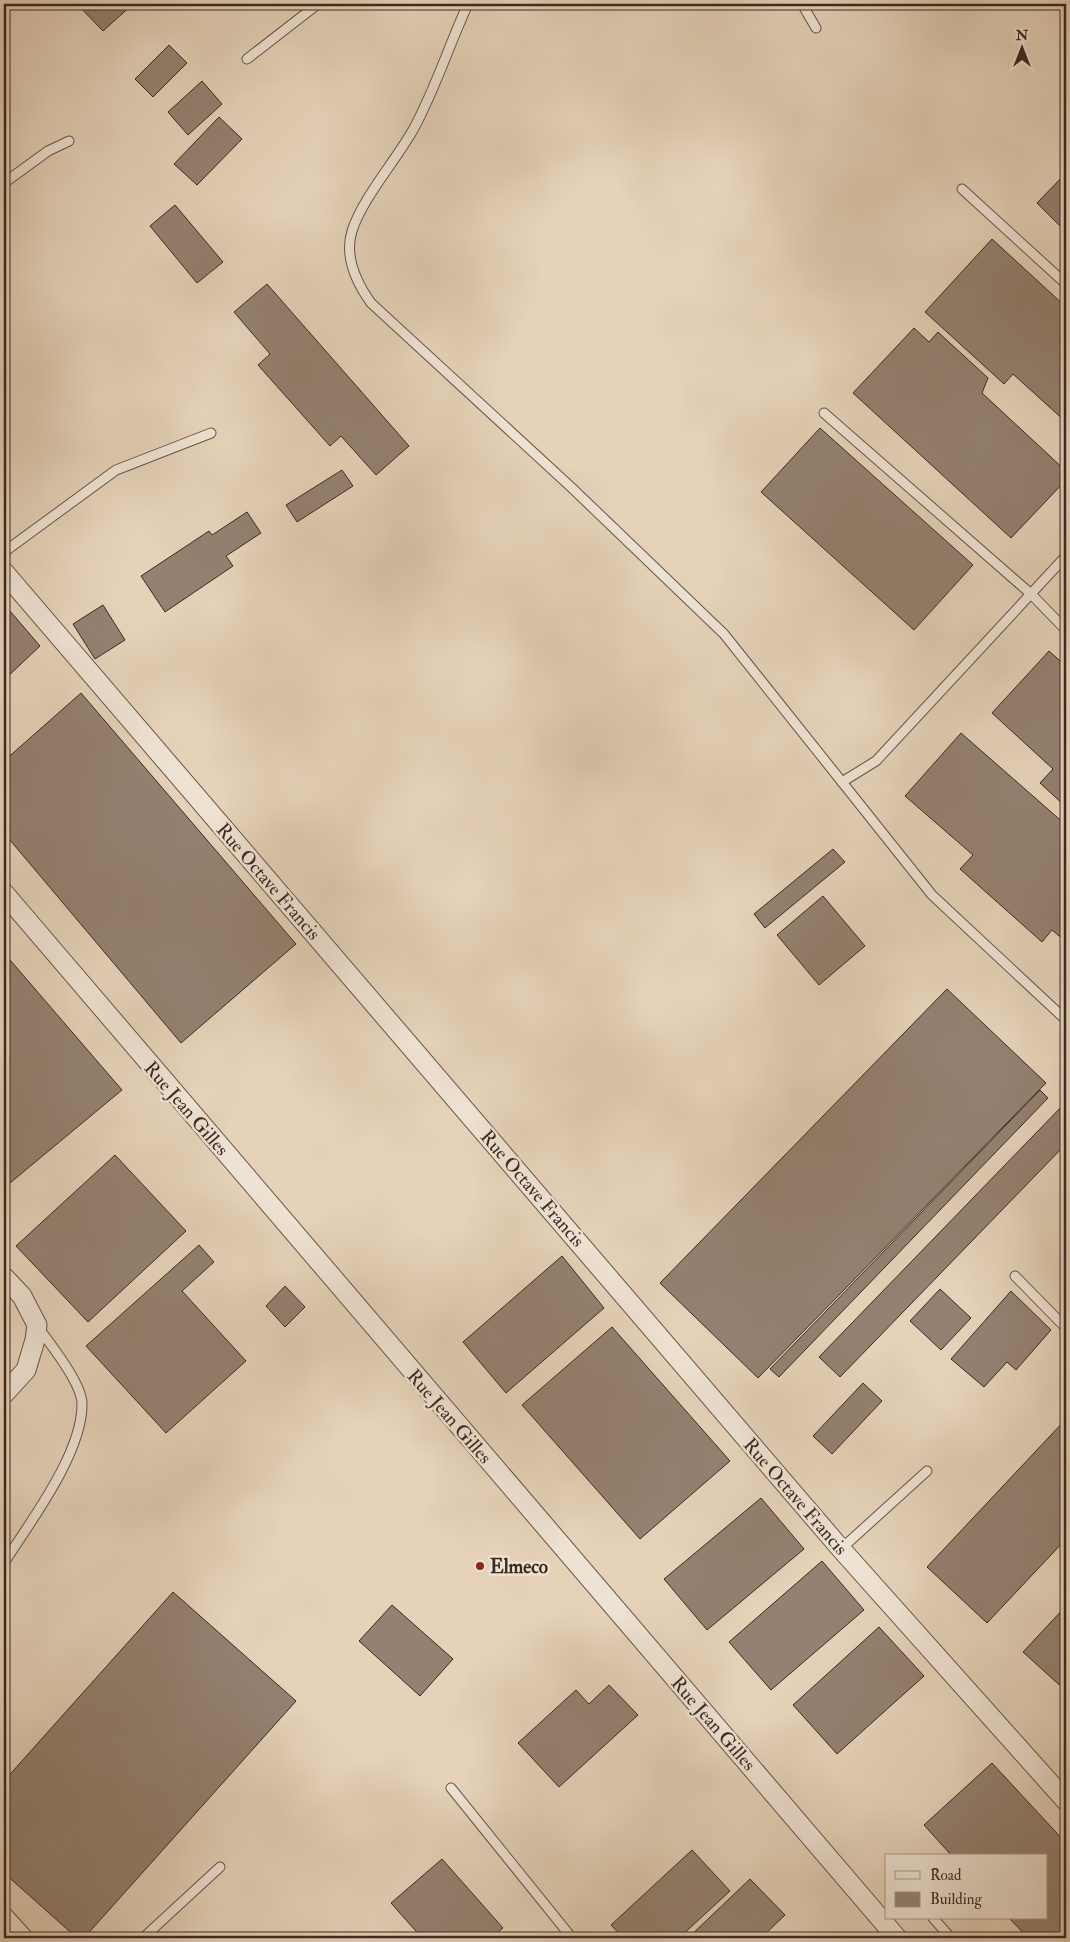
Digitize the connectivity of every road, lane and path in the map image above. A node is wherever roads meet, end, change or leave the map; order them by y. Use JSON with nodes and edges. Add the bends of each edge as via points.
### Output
{"nodes":[{"id":1,"x":318,"y":4,"type":"edge"},
{"id":2,"x":468,"y":4,"type":"edge"},
{"id":3,"x":802,"y":4,"type":"edge"},
{"id":4,"x":816,"y":28,"type":"dead end"},
{"id":5,"x":247,"y":59,"type":"dead end"},
{"id":6,"x":69,"y":141,"type":"dead end"},
{"id":7,"x":4,"y":183,"type":"edge"},
{"id":8,"x":962,"y":189,"type":"dead end"},
{"id":9,"x":1066,"y":284,"type":"edge"},
{"id":10,"x":824,"y":413,"type":"dead end"},
{"id":11,"x":211,"y":433,"type":"dead end"},
{"id":12,"x":4,"y":552,"type":"edge"},
{"id":13,"x":1066,"y":556,"type":"edge"},
{"id":14,"x":4,"y":572,"type":"edge"},
{"id":15,"x":1031,"y":594,"type":"junction"},
{"id":16,"x":1066,"y":630,"type":"edge"},
{"id":17,"x":842,"y":782,"type":"junction"},
{"id":18,"x":4,"y":893,"type":"edge"},
{"id":19,"x":1066,"y":1020,"type":"edge"},
{"id":20,"x":1015,"y":1276,"type":"dead end"},
{"id":21,"x":4,"y":1277,"type":"edge"},
{"id":22,"x":37,"y":1325,"type":"junction"},
{"id":23,"x":1066,"y":1328,"type":"edge"},
{"id":24,"x":4,"y":1394,"type":"edge"},
{"id":25,"x":927,"y":1471,"type":"dead end"},
{"id":26,"x":841,"y":1549,"type":"junction"},
{"id":27,"x":4,"y":1563,"type":"edge"},
{"id":28,"x":451,"y":1788,"type":"dead end"},
{"id":29,"x":1066,"y":1801,"type":"edge"},
{"id":30,"x":220,"y":1867,"type":"dead end"},
{"id":31,"x":4,"y":1916,"type":"edge"},
{"id":32,"x":935,"y":1920,"type":"edge"},
{"id":33,"x":23,"y":1938,"type":"edge"},
{"id":34,"x":143,"y":1938,"type":"edge"},
{"id":35,"x":572,"y":1938,"type":"edge"},
{"id":36,"x":897,"y":1938,"type":"edge"},
{"id":37,"x":950,"y":1938,"type":"edge"}],
"edges":[{"from":1,"to":5,"type":"lane"},
{"from":2,"to":17,"type":"lane","via":[[413,131],[390,164],[352,232],[350,252],[359,286],[371,303],[572,488],[724,634]]},
{"from":3,"to":4,"type":"lane"},
{"from":6,"to":7,"type":"lane","via":[[48,151]]},
{"from":8,"to":9,"type":"lane"},
{"from":10,"to":15,"type":"lane"},
{"from":11,"to":12,"type":"lane","via":[[116,470]]},
{"from":13,"to":15,"type":"lane"},
{"from":14,"to":26,"type":"street","name":"Rue Octave Francis"},
{"from":15,"to":16,"type":"lane"},
{"from":15,"to":17,"type":"lane","via":[[876,761]]},
{"from":17,"to":19,"type":"lane","via":[[932,895]]},
{"from":18,"to":36,"type":"street","name":"Rue Jean Gilles"},
{"from":20,"to":23,"type":"lane"},
{"from":21,"to":22,"type":"street","via":[[22,1296]]},
{"from":22,"to":24,"type":"street","via":[[26,1370]]},
{"from":22,"to":27,"type":"lane","via":[[70,1373],[82,1402],[74,1446],[53,1487]]},
{"from":25,"to":26,"type":"lane"},
{"from":26,"to":29,"type":"street","name":"Rue Octave Francis"},
{"from":28,"to":35,"type":"lane"},
{"from":30,"to":34,"type":"lane"},
{"from":31,"to":33,"type":"street"},
{"from":32,"to":37,"type":"lane"}]}
